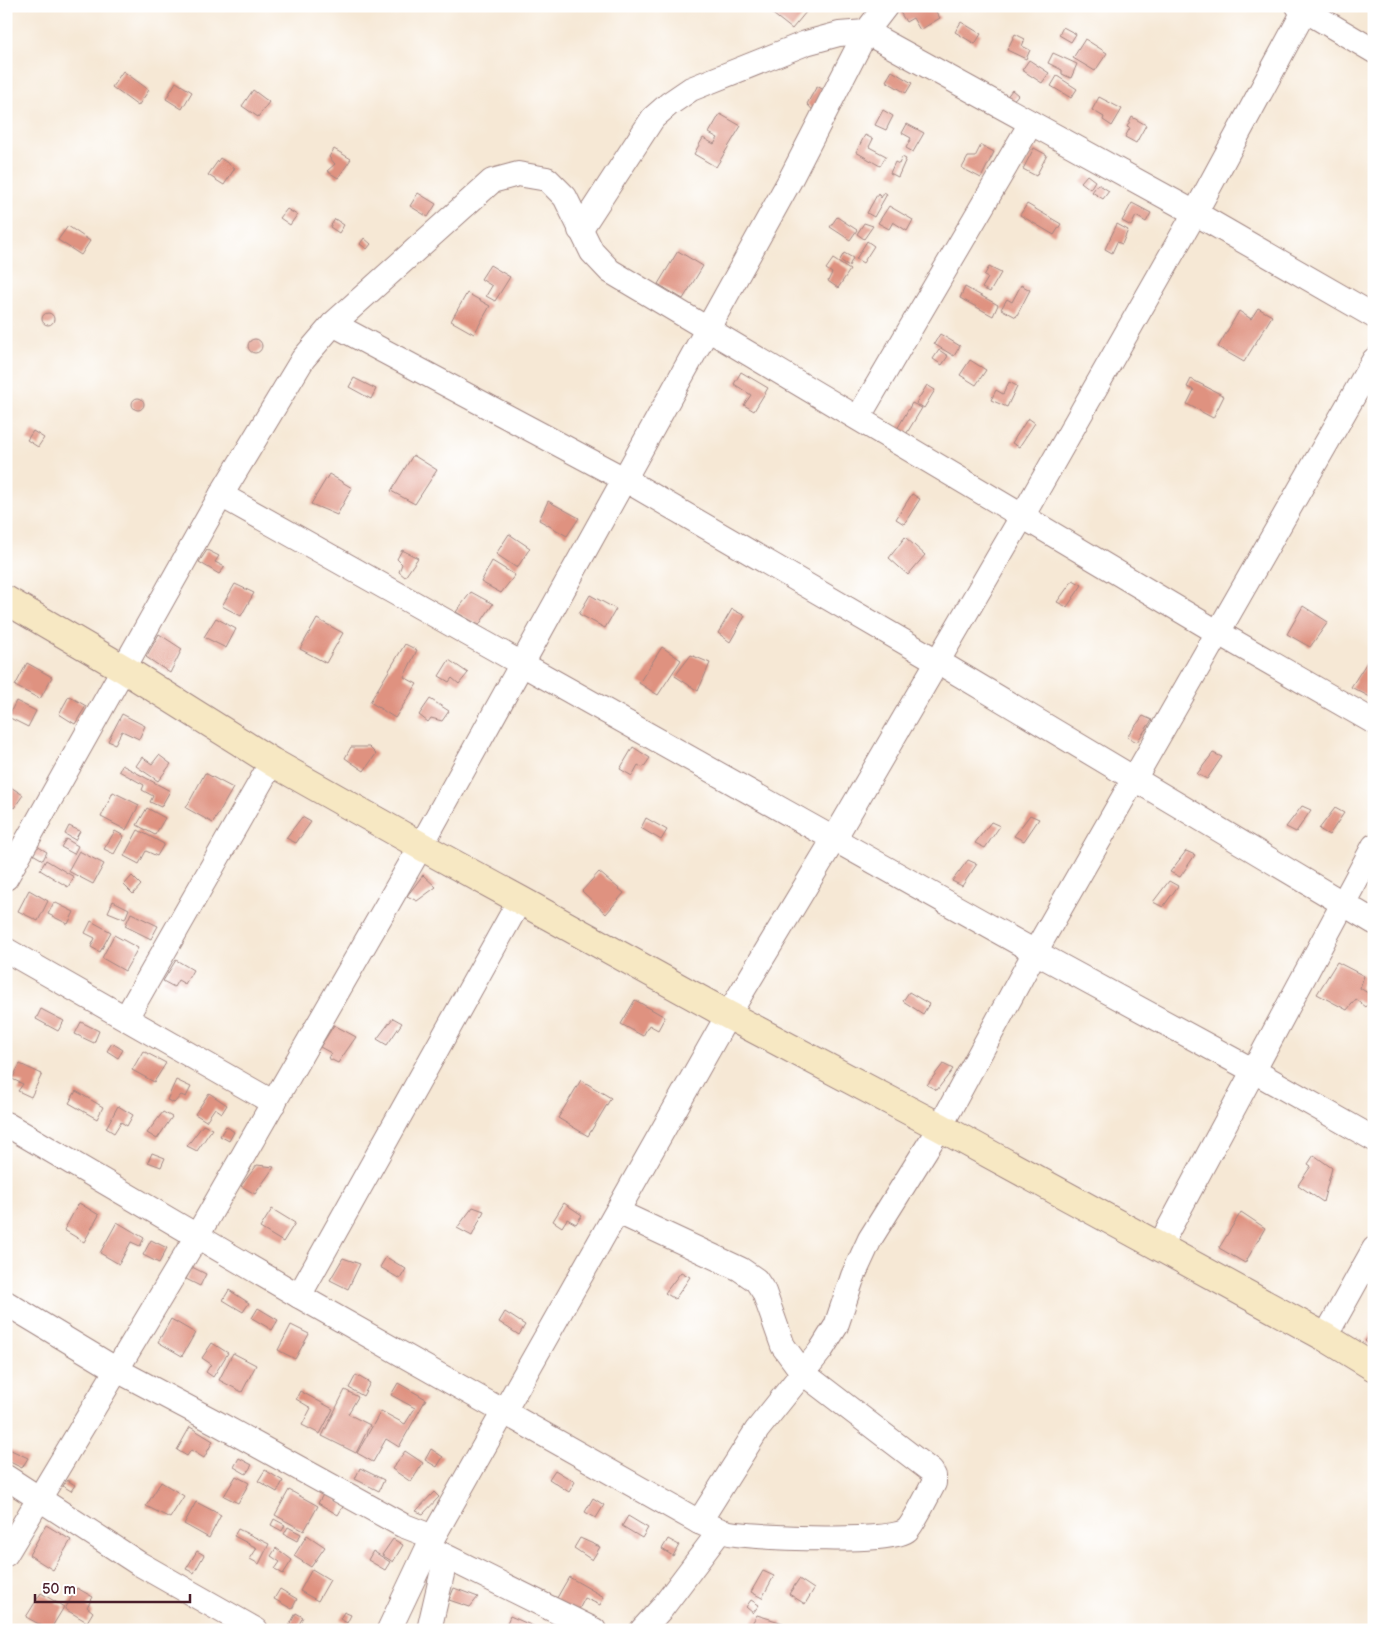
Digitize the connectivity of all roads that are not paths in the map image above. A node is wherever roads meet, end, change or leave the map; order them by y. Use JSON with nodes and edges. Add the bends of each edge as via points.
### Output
{"nodes":[{"id":1,"x":886,"y":6,"type":"edge"},
{"id":2,"x":1303,"y":8,"type":"edge"},
{"id":3,"x":866,"y":32,"type":"junction"},
{"id":4,"x":1374,"y":51,"type":"edge"},
{"id":5,"x":1031,"y":123,"type":"junction"},
{"id":6,"x":1195,"y":213,"type":"junction"},
{"id":7,"x":580,"y":230,"type":"junction"},
{"id":8,"x":1374,"y":316,"type":"edge"},
{"id":9,"x":332,"y":324,"type":"junction"},
{"id":10,"x":707,"y":329,"type":"junction"},
{"id":11,"x":1374,"y":360,"type":"edge"},
{"id":12,"x":858,"y":418,"type":"junction"},
{"id":13,"x":624,"y":479,"type":"junction"},
{"id":14,"x":221,"y":495,"type":"junction"},
{"id":15,"x":1023,"y":515,"type":"junction"},
{"id":16,"x":6,"y":600,"type":"edge"},
{"id":17,"x":1217,"y":632,"type":"junction"},
{"id":18,"x":937,"y":661,"type":"junction"},
{"id":19,"x":521,"y":665,"type":"junction"},
{"id":20,"x":124,"y":669,"type":"junction"},
{"id":21,"x":1374,"y":722,"type":"edge"},
{"id":22,"x":272,"y":762,"type":"junction"},
{"id":23,"x":1134,"y":778,"type":"junction"},
{"id":24,"x":834,"y":839,"type":"junction"},
{"id":25,"x":421,"y":846,"type":"junction"},
{"id":26,"x":1374,"y":846,"type":"edge"},
{"id":27,"x":7,"y":876,"type":"edge"},
{"id":28,"x":520,"y":900,"type":"junction"},
{"id":29,"x":1343,"y":904,"type":"junction"},
{"id":30,"x":1374,"y":922,"type":"edge"},
{"id":31,"x":6,"y":950,"type":"edge"},
{"id":32,"x":1035,"y":952,"type":"junction"},
{"id":33,"x":728,"y":1016,"type":"junction"},
{"id":34,"x":126,"y":1018,"type":"junction"},
{"id":35,"x":1252,"y":1070,"type":"junction"},
{"id":36,"x":274,"y":1103,"type":"junction"},
{"id":37,"x":6,"y":1124,"type":"edge"},
{"id":38,"x":940,"y":1127,"type":"junction"},
{"id":39,"x":1374,"y":1139,"type":"edge"},
{"id":40,"x":618,"y":1212,"type":"junction"},
{"id":41,"x":197,"y":1236,"type":"junction"},
{"id":42,"x":1159,"y":1246,"type":"junction"},
{"id":43,"x":1374,"y":1249,"type":"edge"},
{"id":44,"x":299,"y":1296,"type":"junction"},
{"id":45,"x":6,"y":1303,"type":"edge"},
{"id":46,"x":1325,"y":1336,"type":"junction"},
{"id":47,"x":1374,"y":1367,"type":"edge"},
{"id":48,"x":117,"y":1370,"type":"junction"},
{"id":49,"x":803,"y":1373,"type":"junction"},
{"id":50,"x":505,"y":1413,"type":"junction"},
{"id":51,"x":6,"y":1477,"type":"edge"},
{"id":52,"x":39,"y":1498,"type":"junction"},
{"id":53,"x":710,"y":1527,"type":"junction"},
{"id":54,"x":436,"y":1547,"type":"junction"},
{"id":55,"x":6,"y":1554,"type":"edge"},
{"id":56,"x":256,"y":1630,"type":"edge"},
{"id":57,"x":389,"y":1630,"type":"edge"},
{"id":58,"x":429,"y":1630,"type":"edge"},
{"id":59,"x":594,"y":1630,"type":"edge"},
{"id":60,"x":642,"y":1630,"type":"edge"}],
"edges":[{"from":1,"to":3,"type":"street"},
{"from":2,"to":4,"type":"street"},
{"from":2,"to":6,"type":"street"},
{"from":3,"to":5,"type":"street"},
{"from":3,"to":7,"type":"street","via":[[839,34],[806,43],[691,90],[669,104],[653,118]]},
{"from":3,"to":10,"type":"street","via":[[790,182]]},
{"from":5,"to":6,"type":"street"},
{"from":5,"to":12,"type":"street"},
{"from":6,"to":8,"type":"street"},
{"from":6,"to":15,"type":"street"},
{"from":7,"to":9,"type":"street","via":[[565,197],[547,179],[518,174],[492,182]]},
{"from":7,"to":10,"type":"street","via":[[592,252],[610,271]]},
{"from":9,"to":13,"type":"street"},
{"from":9,"to":14,"type":"street","via":[[303,359]]},
{"from":10,"to":12,"type":"street"},
{"from":10,"to":13,"type":"street"},
{"from":11,"to":17,"type":"street"},
{"from":12,"to":15,"type":"street"},
{"from":13,"to":18,"type":"street"},
{"from":13,"to":19,"type":"street"},
{"from":14,"to":19,"type":"street"},
{"from":14,"to":20,"type":"street"},
{"from":15,"to":17,"type":"street"},
{"from":15,"to":18,"type":"street"},
{"from":16,"to":20,"type":"main road"},
{"from":17,"to":21,"type":"street"},
{"from":17,"to":23,"type":"street"},
{"from":18,"to":23,"type":"street"},
{"from":18,"to":24,"type":"street"},
{"from":19,"to":24,"type":"street"},
{"from":19,"to":25,"type":"street"},
{"from":20,"to":22,"type":"main road"},
{"from":20,"to":27,"type":"street"},
{"from":22,"to":25,"type":"main road"},
{"from":22,"to":34,"type":"street"},
{"from":23,"to":29,"type":"street"},
{"from":23,"to":32,"type":"street"},
{"from":24,"to":32,"type":"street"},
{"from":24,"to":33,"type":"street"},
{"from":25,"to":28,"type":"main road"},
{"from":25,"to":36,"type":"street"},
{"from":26,"to":29,"type":"street"},
{"from":28,"to":33,"type":"main road"},
{"from":28,"to":44,"type":"street"},
{"from":29,"to":30,"type":"street"},
{"from":29,"to":35,"type":"street"},
{"from":31,"to":34,"type":"street"},
{"from":32,"to":35,"type":"street"},
{"from":32,"to":38,"type":"street"},
{"from":33,"to":38,"type":"main road"},
{"from":33,"to":40,"type":"street"},
{"from":34,"to":36,"type":"street"},
{"from":35,"to":39,"type":"street"},
{"from":35,"to":42,"type":"street"},
{"from":36,"to":41,"type":"street"},
{"from":37,"to":41,"type":"street"},
{"from":38,"to":42,"type":"main road"},
{"from":38,"to":49,"type":"street","via":[[870,1239],[836,1326]]},
{"from":40,"to":49,"type":"street","via":[[740,1269],[756,1280],[769,1304],[783,1346]]},
{"from":40,"to":50,"type":"street"},
{"from":41,"to":44,"type":"street"},
{"from":41,"to":48,"type":"street"},
{"from":42,"to":46,"type":"main road"},
{"from":43,"to":46,"type":"street"},
{"from":44,"to":50,"type":"street"},
{"from":45,"to":48,"type":"street"},
{"from":46,"to":47,"type":"main road"},
{"from":48,"to":52,"type":"street"},
{"from":48,"to":54,"type":"street","via":[[402,1525]]},
{"from":49,"to":53,"type":"street","via":[[756,1430]]},
{"from":49,"to":53,"type":"street","via":[[932,1470],[934,1483],[907,1529],[894,1535],[852,1538],[734,1534]]},
{"from":50,"to":53,"type":"street"},
{"from":50,"to":54,"type":"street"},
{"from":51,"to":52,"type":"street"},
{"from":52,"to":55,"type":"street"},
{"from":52,"to":56,"type":"street","via":[[138,1563]]},
{"from":53,"to":60,"type":"street","via":[[662,1608]]},
{"from":54,"to":57,"type":"street"},
{"from":54,"to":58,"type":"street"},
{"from":54,"to":59,"type":"street"}]}
